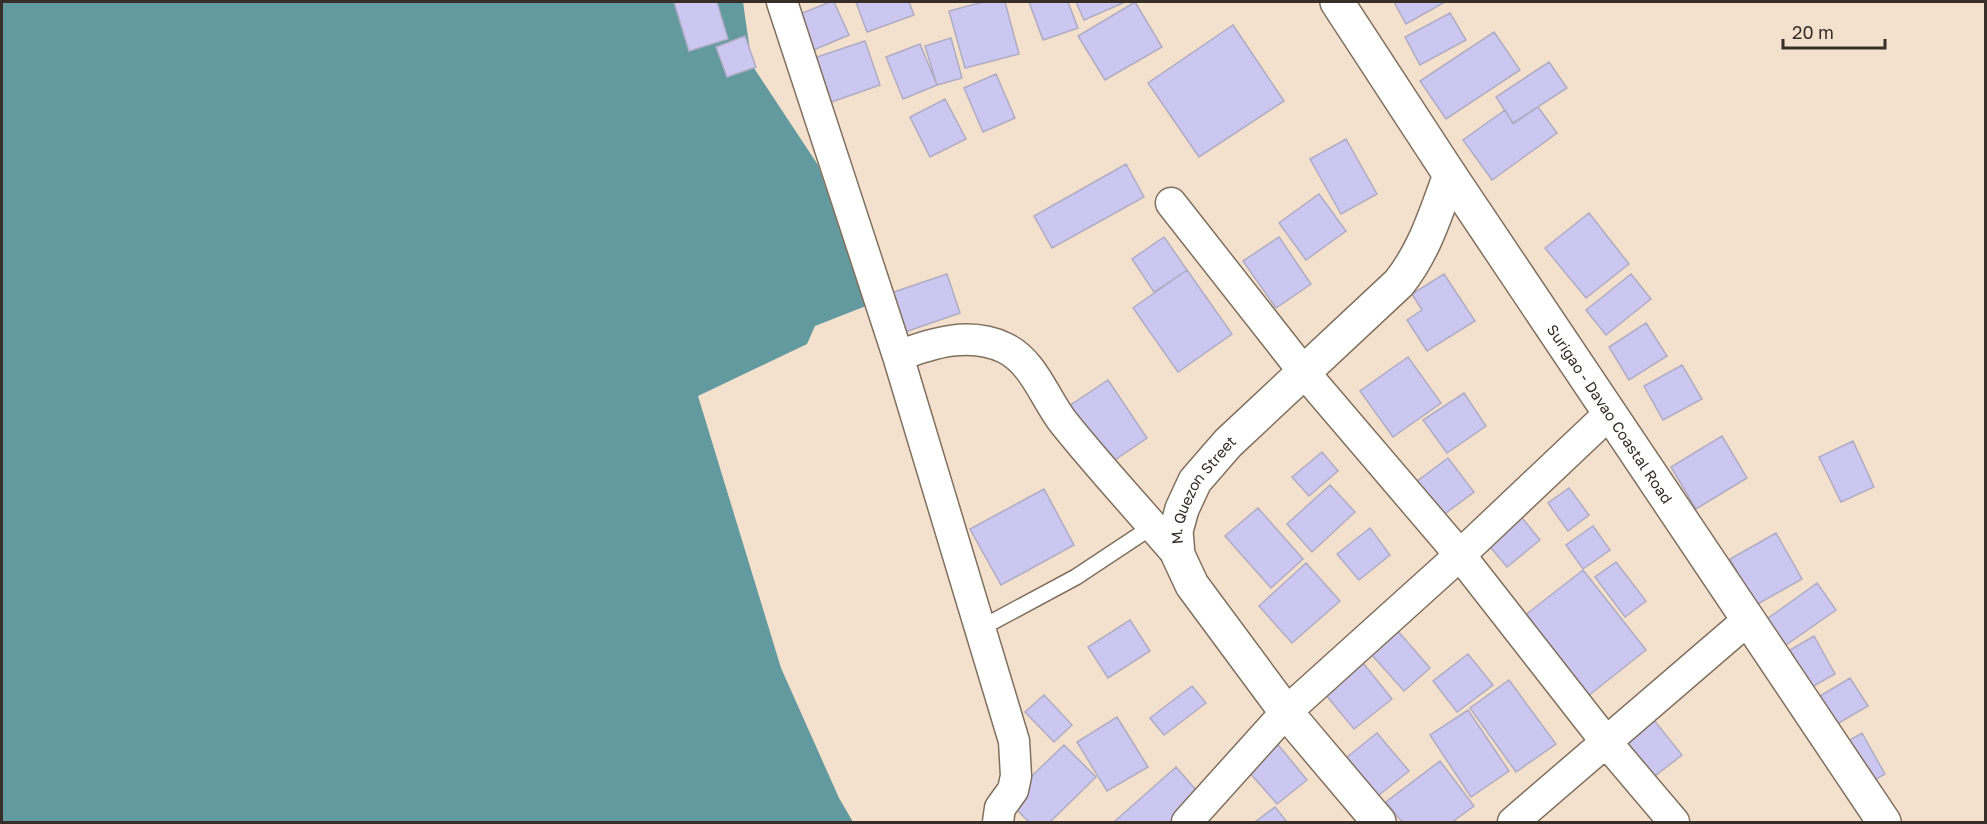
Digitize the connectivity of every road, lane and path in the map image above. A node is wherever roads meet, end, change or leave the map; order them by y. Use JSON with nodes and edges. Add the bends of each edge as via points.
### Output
{"nodes":[{"id":1,"x":782,"y":2,"type":"edge"},
{"id":2,"x":1337,"y":2,"type":"edge"},
{"id":3,"x":1450,"y":176,"type":"junction"},
{"id":4,"x":1171,"y":203,"type":"dead end"},
{"id":5,"x":898,"y":356,"type":"junction"},
{"id":6,"x":1304,"y":371,"type":"junction"},
{"id":7,"x":1610,"y":413,"type":"junction"},
{"id":8,"x":1153,"y":526,"type":"junction"},
{"id":9,"x":1178,"y":555,"type":"junction"},
{"id":10,"x":1460,"y":555,"type":"junction"},
{"id":11,"x":1749,"y":619,"type":"junction"},
{"id":12,"x":981,"y":628,"type":"junction"},
{"id":13,"x":1286,"y":712,"type":"junction"},
{"id":14,"x":1607,"y":742,"type":"junction"},
{"id":15,"x":998,"y":822,"type":"edge"},
{"id":16,"x":1187,"y":822,"type":"edge"},
{"id":17,"x":1379,"y":822,"type":"edge"},
{"id":18,"x":1513,"y":822,"type":"edge"},
{"id":19,"x":1674,"y":822,"type":"edge"},
{"id":20,"x":1884,"y":822,"type":"edge"}],
"edges":[{"from":1,"to":5,"type":"street"},
{"from":2,"to":3,"type":"main road","name":"Surigao - Davao Coastal Road"},
{"from":3,"to":6,"type":"main road","name":"M. Quezon Street","via":[[1415,263],[1399,283]]},
{"from":3,"to":7,"type":"main road","name":"Surigao - Davao Coastal Road"},
{"from":4,"to":6,"type":"street"},
{"from":5,"to":8,"type":"street","via":[[940,341],[978,341],[1019,357],[1062,420]]},
{"from":5,"to":12,"type":"street"},
{"from":6,"to":9,"type":"main road","name":"M. Quezon Street","via":[[1228,443],[1195,481],[1176,531]]},
{"from":6,"to":10,"type":"street"},
{"from":7,"to":10,"type":"street"},
{"from":7,"to":11,"type":"main road","name":"Surigao - Davao Coastal Road"},
{"from":8,"to":9,"type":"street"},
{"from":8,"to":12,"type":"lane","via":[[1076,577]]},
{"from":9,"to":13,"type":"main road","name":"M. Quezon Street","via":[[1192,585]]},
{"from":10,"to":13,"type":"street"},
{"from":10,"to":14,"type":"street"},
{"from":11,"to":14,"type":"street"},
{"from":11,"to":20,"type":"main road","name":"Surigao - Davao Coastal Road"},
{"from":12,"to":15,"type":"street","via":[[1017,760],[1013,790],[1000,808]]},
{"from":13,"to":16,"type":"street"},
{"from":13,"to":17,"type":"main road","name":"M. Quezon Street"},
{"from":14,"to":18,"type":"street"},
{"from":14,"to":19,"type":"street"}]}
